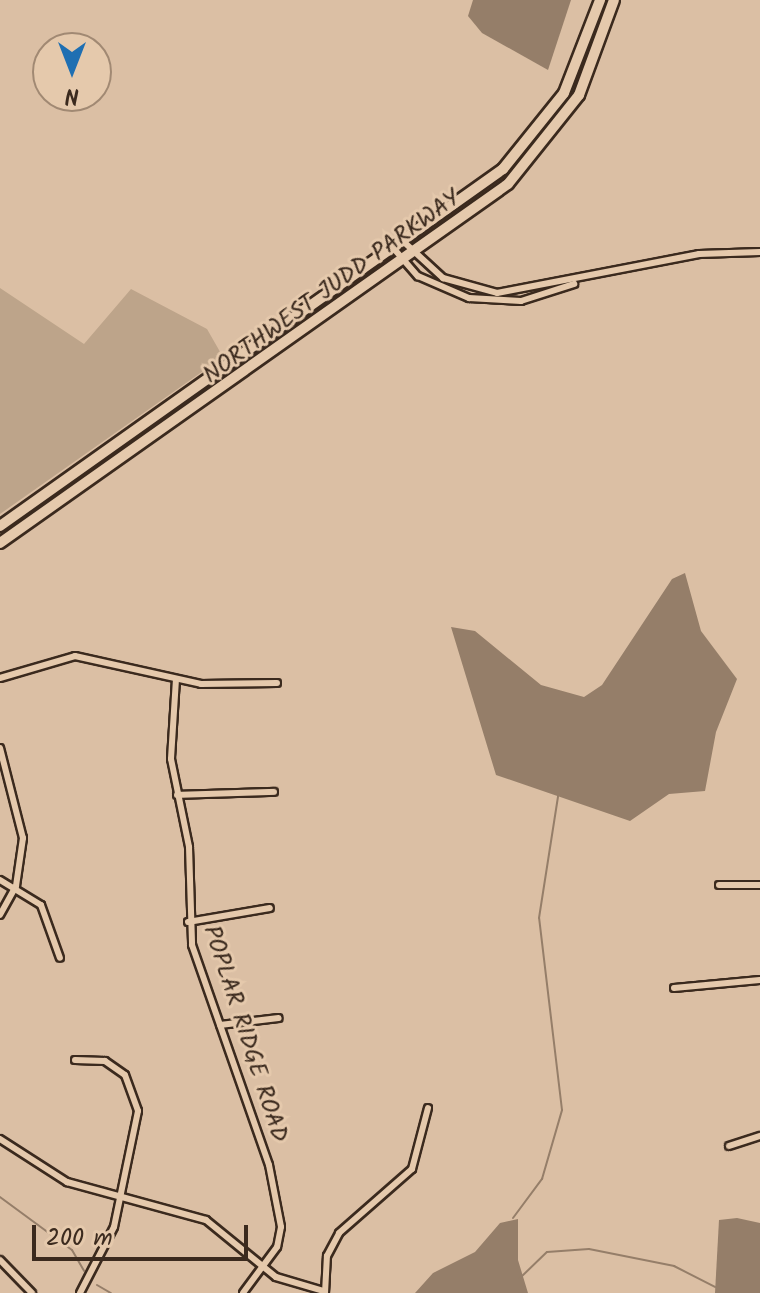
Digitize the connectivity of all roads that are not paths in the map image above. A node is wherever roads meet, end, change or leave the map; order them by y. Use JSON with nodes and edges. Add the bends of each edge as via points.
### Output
{"nodes":[{"id":1,"x":600,"y":0,"type":"edge"},
{"id":2,"x":614,"y":0,"type":"edge"},
{"id":3,"x":405,"y":243,"type":"junction"},
{"id":4,"x":395,"y":250,"type":"junction"},
{"id":5,"x":760,"y":252,"type":"edge"},
{"id":6,"x":408,"y":257,"type":"junction"},
{"id":7,"x":577,"y":282,"type":"junction"},
{"id":8,"x":0,"y":526,"type":"edge"},
{"id":9,"x":0,"y":543,"type":"edge"},
{"id":10,"x":0,"y":678,"type":"edge"},
{"id":11,"x":176,"y":679,"type":"junction"},
{"id":12,"x":277,"y":683,"type":"dead end"},
{"id":13,"x":0,"y":748,"type":"edge"},
{"id":14,"x":274,"y":792,"type":"dead end"},
{"id":15,"x":177,"y":795,"type":"junction"},
{"id":16,"x":0,"y":880,"type":"edge"},
{"id":17,"x":719,"y":885,"type":"dead end"},
{"id":18,"x":760,"y":885,"type":"edge"},
{"id":19,"x":16,"y":886,"type":"junction"},
{"id":20,"x":270,"y":908,"type":"dead end"},
{"id":21,"x":0,"y":915,"type":"edge"},
{"id":22,"x":188,"y":922,"type":"junction"},
{"id":23,"x":60,"y":958,"type":"dead end"},
{"id":24,"x":760,"y":980,"type":"edge"},
{"id":25,"x":674,"y":988,"type":"dead end"},
{"id":26,"x":279,"y":1018,"type":"dead end"},
{"id":27,"x":220,"y":1025,"type":"junction"},
{"id":28,"x":75,"y":1060,"type":"dead end"},
{"id":29,"x":428,"y":1108,"type":"dead end"},
{"id":30,"x":760,"y":1136,"type":"edge"},
{"id":31,"x":0,"y":1139,"type":"edge"},
{"id":32,"x":729,"y":1146,"type":"dead end"},
{"id":33,"x":121,"y":1196,"type":"junction"},
{"id":34,"x":0,"y":1260,"type":"edge"},
{"id":35,"x":262,"y":1265,"type":"junction"},
{"id":36,"x":324,"y":1292,"type":"edge"},
{"id":37,"x":32,"y":1293,"type":"edge"},
{"id":38,"x":80,"y":1293,"type":"edge"},
{"id":39,"x":243,"y":1293,"type":"edge"}],
"edges":[{"from":1,"to":3,"type":"highway","name":"NORTHWEST JUDD PARKWAY","via":[[577,68],[535,135],[490,181]]},
{"from":2,"to":6,"type":"highway","name":"NORTHWEST JUDD PARKWAY","via":[[588,78],[543,148],[497,193]]},
{"from":3,"to":4,"type":"highway","name":"NORTHWEST JUDD PARKWAY"},
{"from":3,"to":6,"type":"street"},
{"from":4,"to":6,"type":"street"},
{"from":4,"to":8,"type":"highway","name":"NORTHWEST JUDD PARKWAY"},
{"from":5,"to":7,"type":"street","via":[[699,254]]},
{"from":6,"to":7,"type":"street","via":[[443,278],[488,292]]},
{"from":6,"to":7,"type":"street","via":[[427,282],[483,301],[539,298]]},
{"from":6,"to":9,"type":"highway","name":"NORTHWEST JUDD PARKWAY"},
{"from":10,"to":11,"type":"street","via":[[75,656]]},
{"from":11,"to":12,"type":"street"},
{"from":11,"to":15,"type":"street","name":"POPLAR RIDGE ROAD","via":[[171,759]]},
{"from":13,"to":19,"type":"street","via":[[23,829]]},
{"from":14,"to":15,"type":"street"},
{"from":15,"to":22,"type":"street","name":"POPLAR RIDGE ROAD","via":[[189,847]]},
{"from":16,"to":19,"type":"street"},
{"from":17,"to":18,"type":"street"},
{"from":19,"to":21,"type":"street"},
{"from":19,"to":23,"type":"street","via":[[48,914]]},
{"from":20,"to":22,"type":"street"},
{"from":22,"to":27,"type":"street","name":"POPLAR RIDGE ROAD"},
{"from":24,"to":25,"type":"street"},
{"from":26,"to":27,"type":"street"},
{"from":27,"to":35,"type":"street","name":"POPLAR RIDGE ROAD","via":[[275,1188],[281,1227]]},
{"from":28,"to":33,"type":"street","via":[[105,1061],[135,1092]]},
{"from":29,"to":36,"type":"street","via":[[412,1169],[339,1233]]},
{"from":30,"to":32,"type":"street"},
{"from":31,"to":33,"type":"street","via":[[67,1182]]},
{"from":33,"to":35,"type":"street","via":[[206,1220]]},
{"from":33,"to":38,"type":"street","via":[[114,1227]]},
{"from":34,"to":37,"type":"street"},
{"from":35,"to":36,"type":"street","via":[[276,1277]]},
{"from":35,"to":39,"type":"street","name":"POPLAR RIDGE ROAD"}]}
